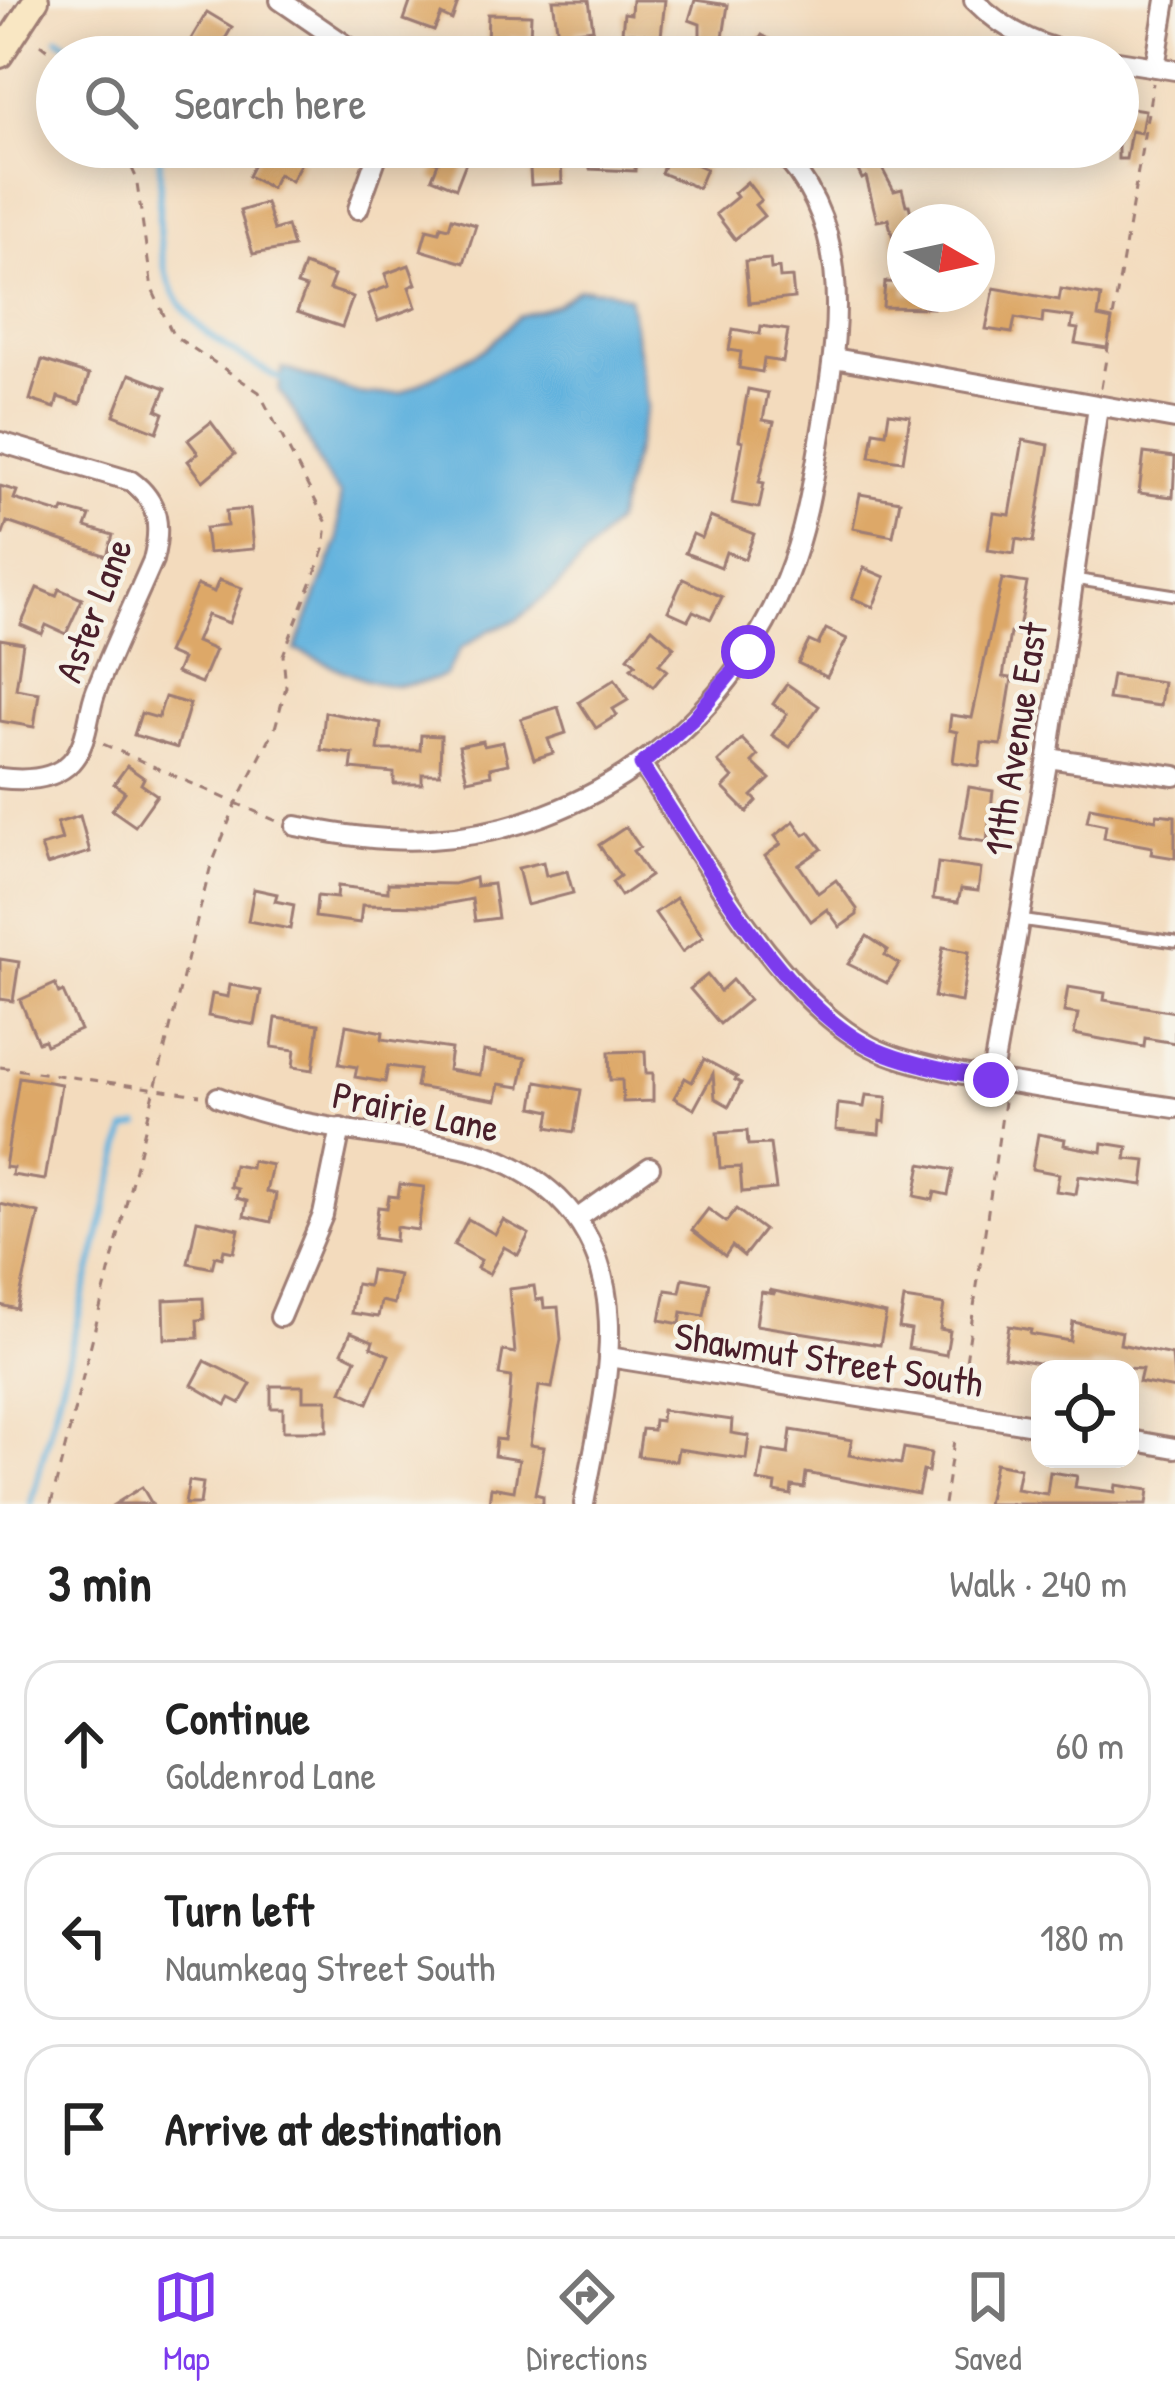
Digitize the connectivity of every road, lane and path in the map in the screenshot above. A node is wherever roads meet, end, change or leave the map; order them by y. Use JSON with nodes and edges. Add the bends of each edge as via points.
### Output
{"nodes":[{"id":1,"x":36,"y":0,"type":"edge"},
{"id":2,"x":280,"y":0,"type":"edge"},
{"id":3,"x":974,"y":0,"type":"edge"},
{"id":4,"x":1166,"y":0,"type":"edge"},
{"id":5,"x":332,"y":36,"type":"edge"},
{"id":6,"x":1023,"y":36,"type":"edge"},
{"id":7,"x":0,"y":55,"type":"edge"},
{"id":8,"x":1165,"y":68,"type":"edge"},
{"id":9,"x":132,"y":168,"type":"edge"},
{"id":10,"x":373,"y":168,"type":"edge"},
{"id":11,"x":794,"y":168,"type":"edge"},
{"id":12,"x":358,"y":209,"type":"dead end"},
{"id":13,"x":834,"y":358,"type":"junction"},
{"id":14,"x":1098,"y":407,"type":"junction"},
{"id":15,"x":1175,"y":419,"type":"edge"},
{"id":16,"x":0,"y":442,"type":"edge"},
{"id":17,"x":1073,"y":579,"type":"junction"},
{"id":18,"x":1175,"y":595,"type":"edge"},
{"id":19,"x":85,"y":736,"type":"junction"},
{"id":20,"x":1048,"y":758,"type":"junction"},
{"id":21,"x":641,"y":765,"type":"junction"},
{"id":22,"x":1175,"y":776,"type":"edge"},
{"id":23,"x":0,"y":778,"type":"edge"},
{"id":24,"x":236,"y":804,"type":"junction"},
{"id":25,"x":296,"y":826,"type":"joint"},
{"id":26,"x":1019,"y":920,"type":"junction"},
{"id":27,"x":1175,"y":942,"type":"edge"},
{"id":28,"x":0,"y":1067,"type":"edge"},
{"id":29,"x":999,"y":1081,"type":"junction"},
{"id":30,"x":154,"y":1089,"type":"junction"},
{"id":31,"x":218,"y":1097,"type":"joint"},
{"id":32,"x":1175,"y":1108,"type":"edge"},
{"id":33,"x":340,"y":1128,"type":"junction"},
{"id":34,"x":650,"y":1167,"type":"dead end"},
{"id":35,"x":578,"y":1218,"type":"junction"},
{"id":36,"x":280,"y":1317,"type":"dead end"},
{"id":37,"x":608,"y":1357,"type":"junction"},
{"id":38,"x":958,"y":1413,"type":"junction"},
{"id":39,"x":1031,"y":1425,"type":"edge"},
{"id":40,"x":1139,"y":1442,"type":"edge"},
{"id":41,"x":1175,"y":1448,"type":"edge"},
{"id":42,"x":51,"y":1504,"type":"edge"},
{"id":43,"x":584,"y":1504,"type":"edge"},
{"id":44,"x":944,"y":1504,"type":"edge"}],
"edges":[{"from":1,"to":7,"type":"street"},
{"from":2,"to":5,"type":"street"},
{"from":3,"to":6,"type":"street"},
{"from":4,"to":8,"type":"street"},
{"from":8,"to":14,"type":"path"},
{"from":9,"to":24,"type":"path","via":[[152,289],[173,335],[259,392],[327,523],[283,655],[286,687],[275,728]]},
{"from":10,"to":12,"type":"street"},
{"from":11,"to":13,"type":"street","via":[[817,203],[836,264]]},
{"from":13,"to":14,"type":"street"},
{"from":13,"to":21,"type":"street","via":[[808,510],[778,598],[726,683]]},
{"from":14,"to":15,"type":"street"},
{"from":14,"to":17,"type":"street","name":"11th Avenue East"},
{"from":16,"to":19,"type":"street","name":"Aster Lane","via":[[131,482],[145,491],[158,519],[154,560],[96,690]]},
{"from":17,"to":18,"type":"lane"},
{"from":17,"to":20,"type":"street","name":"11th Avenue East"},
{"from":19,"to":23,"type":"street","name":"Aster Lane","via":[[71,762],[48,776]]},
{"from":19,"to":24,"type":"path"},
{"from":20,"to":22,"type":"street"},
{"from":20,"to":26,"type":"street","name":"11th Avenue East"},
{"from":21,"to":25,"type":"street","via":[[537,819],[464,836],[386,839]]},
{"from":21,"to":29,"type":"street","via":[[780,971],[827,1018],[873,1048]]},
{"from":24,"to":25,"type":"path"},
{"from":24,"to":30,"type":"path","via":[[210,869]]},
{"from":26,"to":27,"type":"lane"},
{"from":26,"to":29,"type":"street","name":"11th Avenue East"},
{"from":28,"to":30,"type":"path"},
{"from":29,"to":32,"type":"street"},
{"from":29,"to":38,"type":"path"},
{"from":30,"to":31,"type":"path"},
{"from":30,"to":42,"type":"path"},
{"from":31,"to":33,"type":"street","name":"Prairie Lane","via":[[276,1118]]},
{"from":33,"to":35,"type":"street","name":"Prairie Lane","via":[[483,1153],[526,1172]]},
{"from":33,"to":36,"type":"street","via":[[323,1215]]},
{"from":34,"to":35,"type":"street"},
{"from":35,"to":37,"type":"street","name":"Prairie Lane","via":[[606,1285]]},
{"from":37,"to":38,"type":"street","name":"Shawmut Street South"},
{"from":37,"to":43,"type":"street","name":"Prairie Lane"},
{"from":38,"to":39,"type":"street","name":"Shawmut Street South"},
{"from":38,"to":44,"type":"path"},
{"from":40,"to":41,"type":"street"}]}
